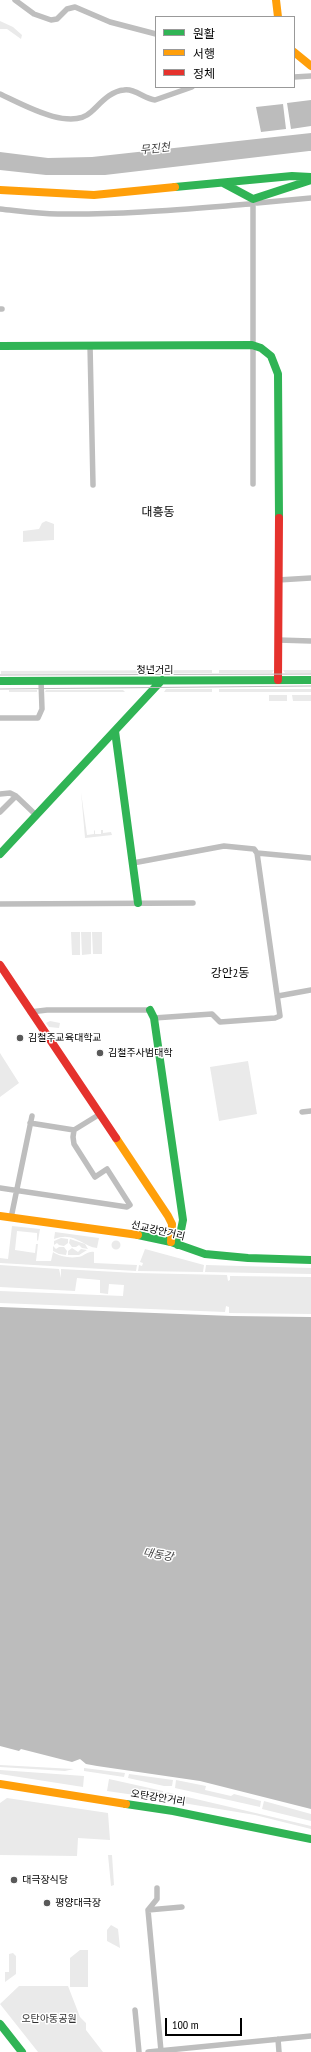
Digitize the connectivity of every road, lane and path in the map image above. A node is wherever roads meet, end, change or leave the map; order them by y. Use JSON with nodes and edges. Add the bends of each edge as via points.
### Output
{"nodes":[{"id":1,"x":15,"y":0,"type":"edge"},
{"id":2,"x":276,"y":0,"type":"edge"},
{"id":3,"x":278,"y":16,"type":"edge"},
{"id":4,"x":155,"y":34,"type":"edge"},
{"id":5,"x":295,"y":53,"type":"edge"},
{"id":6,"x":311,"y":66,"type":"edge"},
{"id":7,"x":311,"y":76,"type":"edge"},
{"id":8,"x":295,"y":77,"type":"edge"},
{"id":9,"x":189,"y":88,"type":"edge"},
{"id":10,"x":0,"y":94,"type":"edge"},
{"id":11,"x":311,"y":178,"type":"edge"},
{"id":12,"x":223,"y":182,"type":"junction"},
{"id":13,"x":0,"y":190,"type":"edge"},
{"id":14,"x":253,"y":198,"type":"junction"},
{"id":15,"x":90,"y":345,"type":"junction"},
{"id":16,"x":252,"y":345,"type":"junction"},
{"id":17,"x":0,"y":346,"type":"edge"},
{"id":18,"x":253,"y":484,"type":"dead end"},
{"id":19,"x":93,"y":485,"type":"dead end"},
{"id":20,"x":311,"y":578,"type":"edge"},
{"id":21,"x":278,"y":580,"type":"junction"},
{"id":22,"x":278,"y":640,"type":"junction"},
{"id":23,"x":311,"y":641,"type":"edge"},
{"id":24,"x":162,"y":680,"type":"junction"},
{"id":25,"x":278,"y":680,"type":"junction"},
{"id":26,"x":311,"y":680,"type":"edge"},
{"id":27,"x":0,"y":681,"type":"edge"},
{"id":28,"x":41,"y":681,"type":"junction"},
{"id":29,"x":0,"y":718,"type":"edge"},
{"id":30,"x":115,"y":732,"type":"junction"},
{"id":31,"x":0,"y":794,"type":"edge"},
{"id":32,"x":16,"y":796,"type":"junction"},
{"id":33,"x":0,"y":812,"type":"edge"},
{"id":34,"x":36,"y":815,"type":"junction"},
{"id":35,"x":257,"y":853,"type":"junction"},
{"id":36,"x":0,"y":854,"type":"edge"},
{"id":37,"x":311,"y":858,"type":"edge"},
{"id":38,"x":133,"y":863,"type":"junction"},
{"id":39,"x":138,"y":903,"type":"junction"},
{"id":40,"x":193,"y":903,"type":"dead end"},
{"id":41,"x":0,"y":904,"type":"edge"},
{"id":42,"x":0,"y":965,"type":"edge"},
{"id":43,"x":311,"y":990,"type":"edge"},
{"id":44,"x":278,"y":996,"type":"junction"},
{"id":45,"x":150,"y":1010,"type":"joint"},
{"id":46,"x":30,"y":1012,"type":"junction"},
{"id":47,"x":154,"y":1018,"type":"junction"},
{"id":48,"x":311,"y":1111,"type":"edge"},
{"id":49,"x":302,"y":1112,"type":"dead end"},
{"id":50,"x":100,"y":1114,"type":"junction"},
{"id":51,"x":32,"y":1116,"type":"dead end"},
{"id":52,"x":30,"y":1123,"type":"junction"},
{"id":53,"x":74,"y":1130,"type":"junction"},
{"id":54,"x":0,"y":1188,"type":"edge"},
{"id":55,"x":17,"y":1191,"type":"junction"},
{"id":56,"x":0,"y":1216,"type":"edge"},
{"id":57,"x":11,"y":1218,"type":"junction"},
{"id":58,"x":174,"y":1244,"type":"junction"},
{"id":59,"x":311,"y":1260,"type":"edge"},
{"id":60,"x":0,"y":1784,"type":"edge"},
{"id":61,"x":311,"y":1839,"type":"edge"},
{"id":62,"x":157,"y":1888,"type":"dead end"},
{"id":63,"x":182,"y":1907,"type":"dead end"},
{"id":64,"x":148,"y":1910,"type":"junction"},
{"id":65,"x":135,"y":2010,"type":"dead end"},
{"id":66,"x":0,"y":2024,"type":"edge"},
{"id":67,"x":0,"y":2033,"type":"edge"},
{"id":68,"x":311,"y":2036,"type":"edge"},
{"id":69,"x":278,"y":2039,"type":"junction"},
{"id":70,"x":161,"y":2051,"type":"junction"},
{"id":71,"x":15,"y":2052,"type":"edge"},
{"id":72,"x":22,"y":2052,"type":"edge"},
{"id":73,"x":139,"y":2052,"type":"edge"},
{"id":74,"x":148,"y":2052,"type":"edge"},
{"id":75,"x":279,"y":2052,"type":"edge"}],
"edges":[{"from":1,"to":4,"type":"street","via":[[34,14],[51,20],[57,19],[67,9],[75,7],[110,22]]},
{"from":2,"to":3,"type":"street"},
{"from":5,"to":6,"type":"street"},
{"from":7,"to":8,"type":"street"},
{"from":9,"to":10,"type":"street","via":[[155,100],[129,90],[120,90],[107,97],[89,114],[75,119],[48,115]]},
{"from":11,"to":12,"type":"street","via":[[292,176]]},
{"from":11,"to":14,"type":"street"},
{"from":12,"to":13,"type":"street","via":[[94,195]]},
{"from":12,"to":14,"type":"street"},
{"from":14,"to":16,"type":"street"},
{"from":15,"to":16,"type":"street"},
{"from":15,"to":17,"type":"street"},
{"from":15,"to":19,"type":"street"},
{"from":16,"to":18,"type":"street"},
{"from":16,"to":21,"type":"street","via":[[263,348],[278,366]]},
{"from":20,"to":21,"type":"street"},
{"from":21,"to":22,"type":"street"},
{"from":22,"to":23,"type":"street"},
{"from":22,"to":25,"type":"street"},
{"from":24,"to":25,"type":"street","name":"청년거리"},
{"from":24,"to":28,"type":"street","name":"청년거리"},
{"from":24,"to":30,"type":"street"},
{"from":25,"to":26,"type":"street","name":"청년거리"},
{"from":27,"to":28,"type":"street","name":"청년거리"},
{"from":28,"to":29,"type":"street","via":[[42,709],[38,718]]},
{"from":30,"to":34,"type":"street"},
{"from":30,"to":38,"type":"street"},
{"from":31,"to":32,"type":"street","via":[[10,793]]},
{"from":32,"to":33,"type":"street"},
{"from":32,"to":34,"type":"street"},
{"from":34,"to":36,"type":"street"},
{"from":35,"to":37,"type":"street"},
{"from":35,"to":38,"type":"street","via":[[254,849],[224,846]]},
{"from":35,"to":44,"type":"street"},
{"from":38,"to":39,"type":"street"},
{"from":39,"to":40,"type":"street"},
{"from":39,"to":41,"type":"street"},
{"from":42,"to":46,"type":"street"},
{"from":43,"to":44,"type":"street"},
{"from":44,"to":47,"type":"street","via":[[280,1016],[275,1018],[220,1022],[212,1014]]},
{"from":45,"to":46,"type":"street"},
{"from":45,"to":47,"type":"street"},
{"from":46,"to":50,"type":"street"},
{"from":47,"to":58,"type":"street","via":[[183,1220]]},
{"from":48,"to":49,"type":"street"},
{"from":50,"to":53,"type":"street"},
{"from":50,"to":58,"type":"street","via":[[168,1216],[172,1224]]},
{"from":51,"to":52,"type":"street"},
{"from":52,"to":53,"type":"street"},
{"from":52,"to":55,"type":"street"},
{"from":53,"to":55,"type":"street","via":[[74,1144],[95,1177],[107,1169],[130,1205],[127,1207]]},
{"from":54,"to":55,"type":"street"},
{"from":55,"to":57,"type":"street"},
{"from":56,"to":57,"type":"street","name":"선교강안거리"},
{"from":57,"to":58,"type":"street","name":"선교강안거리","via":[[142,1236]]},
{"from":58,"to":59,"type":"street","name":"선교강안거리","via":[[205,1254],[222,1256]]},
{"from":60,"to":61,"type":"street","name":"오탄강안거리","via":[[173,1811]]},
{"from":62,"to":64,"type":"street","via":[[157,1899]]},
{"from":63,"to":64,"type":"street"},
{"from":64,"to":70,"type":"street"},
{"from":65,"to":73,"type":"street"},
{"from":66,"to":72,"type":"street"},
{"from":67,"to":71,"type":"street"},
{"from":68,"to":69,"type":"street"},
{"from":69,"to":70,"type":"street"},
{"from":69,"to":75,"type":"street"},
{"from":70,"to":74,"type":"street"}]}
